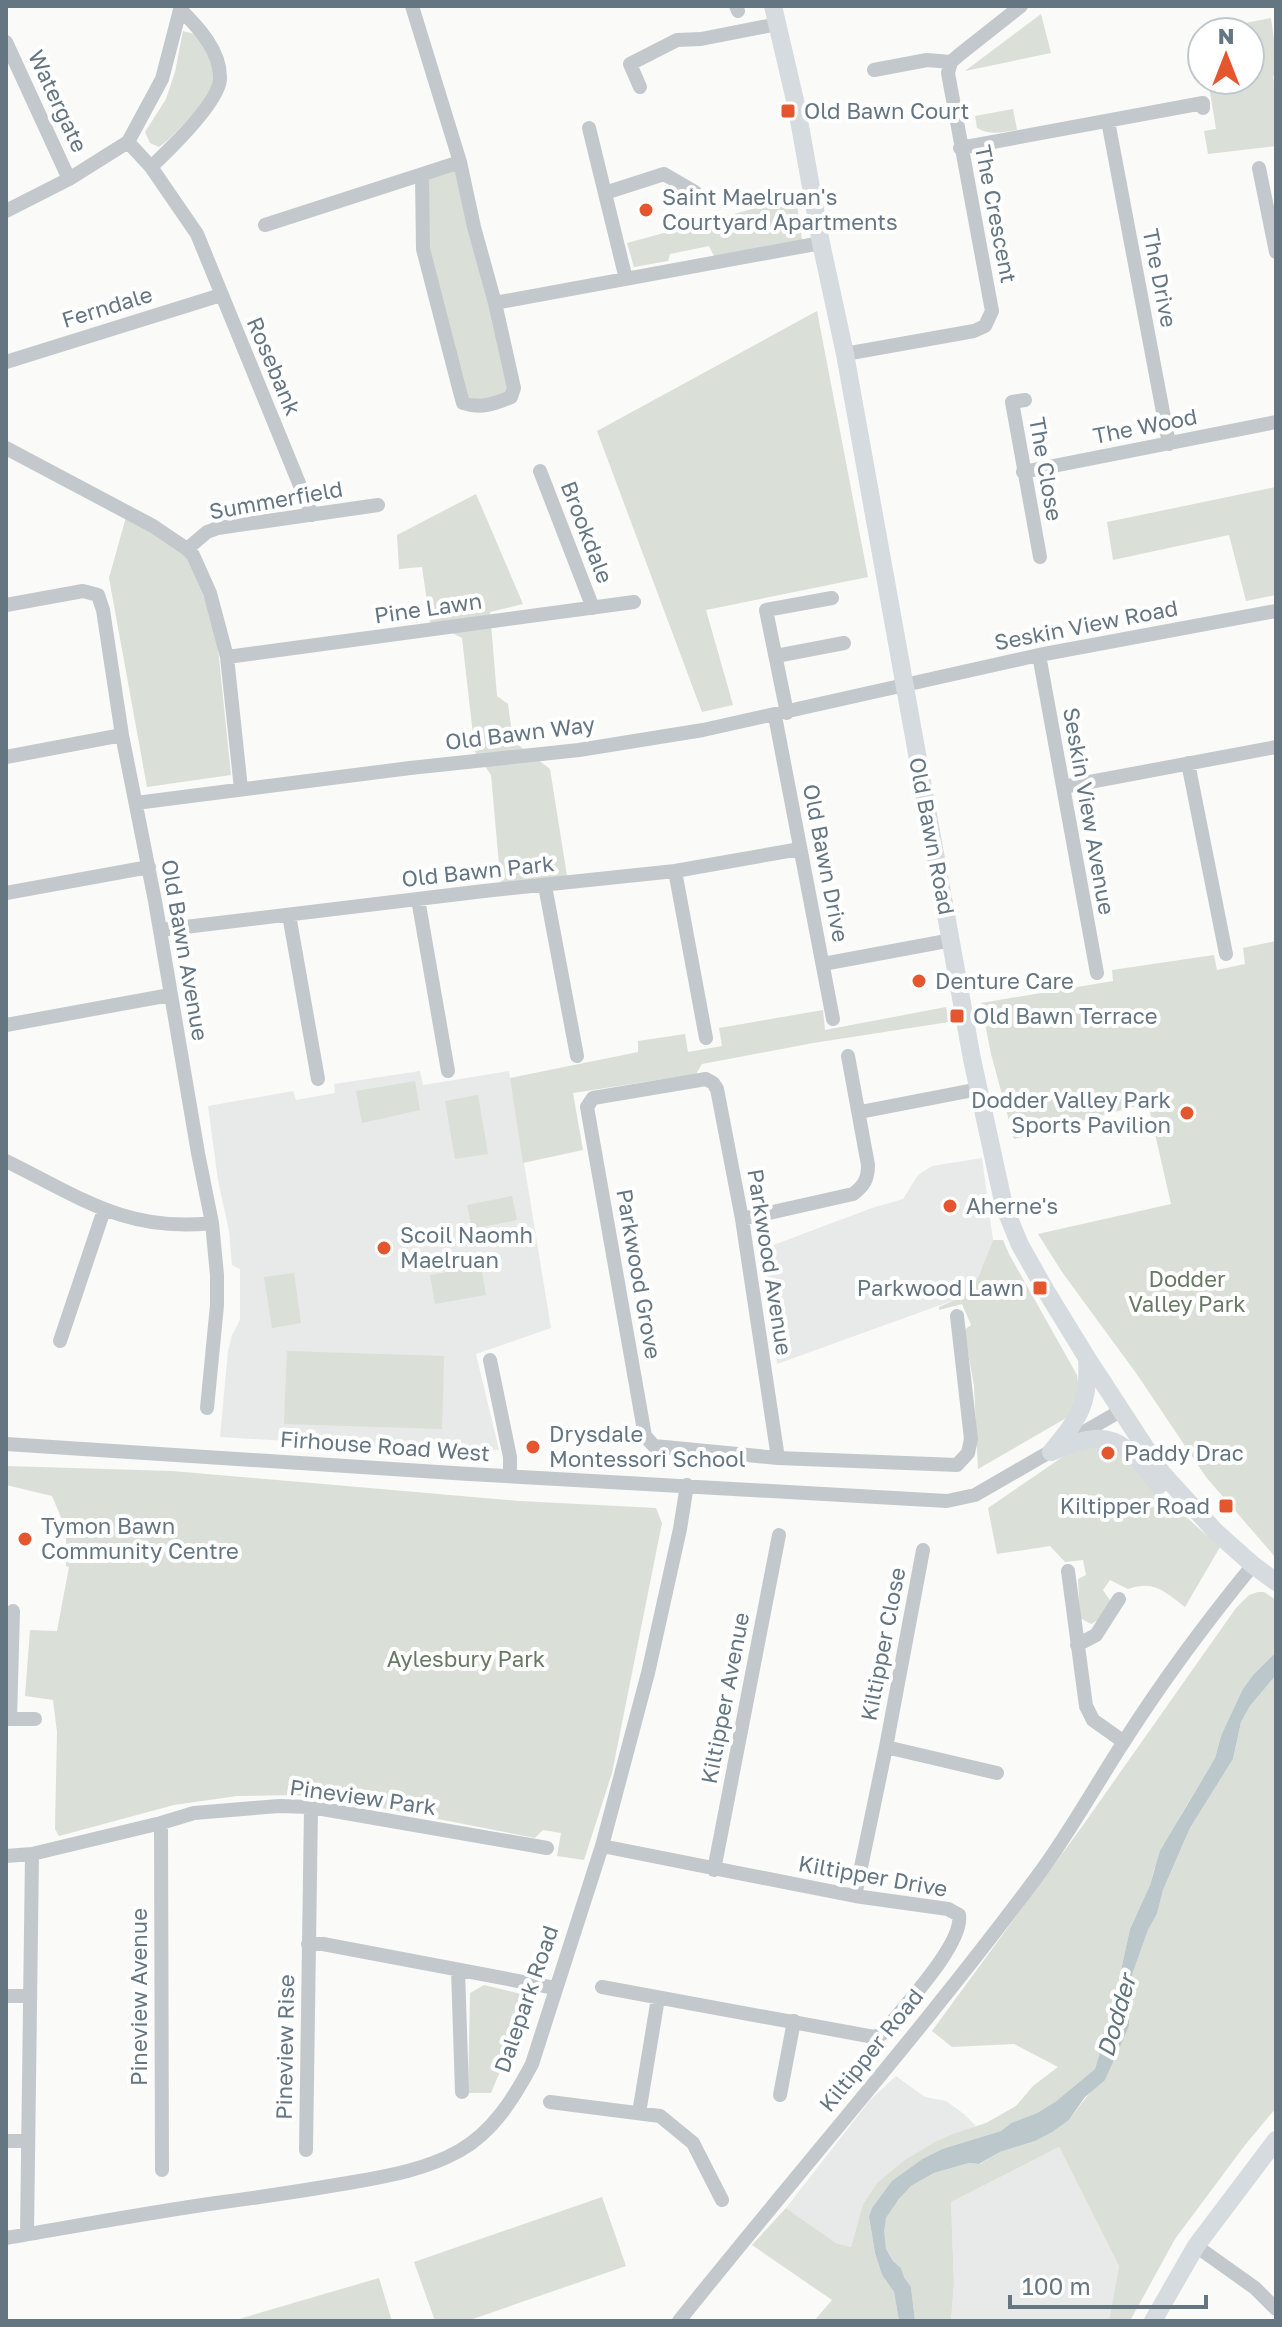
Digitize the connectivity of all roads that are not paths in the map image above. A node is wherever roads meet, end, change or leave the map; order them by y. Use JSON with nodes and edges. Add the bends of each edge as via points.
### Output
{"nodes":[{"id":1,"x":412,"y":6,"type":"edge"},
{"id":2,"x":1021,"y":6,"type":"edge"},
{"id":3,"x":181,"y":7,"type":"edge"},
{"id":4,"x":776,"y":15,"type":"edge"},
{"id":5,"x":6,"y":42,"type":"edge"},
{"id":6,"x":951,"y":62,"type":"junction"},
{"id":7,"x":874,"y":70,"type":"dead end"},
{"id":8,"x":640,"y":87,"type":"dead end"},
{"id":9,"x":1203,"y":108,"type":"dead end"},
{"id":10,"x":1108,"y":121,"type":"junction"},
{"id":11,"x":589,"y":128,"type":"dead end"},
{"id":12,"x":128,"y":142,"type":"junction"},
{"id":13,"x":960,"y":148,"type":"junction"},
{"id":14,"x":460,"y":162,"type":"junction"},
{"id":15,"x":151,"y":167,"type":"junction"},
{"id":16,"x":1259,"y":168,"type":"dead end"},
{"id":17,"x":422,"y":175,"type":"junction"},
{"id":18,"x":69,"y":179,"type":"junction"},
{"id":19,"x":695,"y":192,"type":"dead end"},
{"id":20,"x":605,"y":193,"type":"junction"},
{"id":21,"x":6,"y":211,"type":"edge"},
{"id":22,"x":265,"y":225,"type":"dead end"},
{"id":23,"x":821,"y":243,"type":"junction"},
{"id":24,"x":1276,"y":252,"type":"edge"},
{"id":25,"x":626,"y":279,"type":"junction"},
{"id":26,"x":221,"y":295,"type":"junction"},
{"id":27,"x":495,"y":303,"type":"junction"},
{"id":28,"x":845,"y":354,"type":"junction"},
{"id":29,"x":6,"y":362,"type":"edge"},
{"id":30,"x":1025,"y":400,"type":"dead end"},
{"id":31,"x":1276,"y":422,"type":"edge"},
{"id":32,"x":1169,"y":444,"type":"junction"},
{"id":33,"x":6,"y":448,"type":"edge"},
{"id":34,"x":540,"y":471,"type":"dead end"},
{"id":35,"x":1023,"y":472,"type":"junction"},
{"id":36,"x":378,"y":505,"type":"dead end"},
{"id":37,"x":312,"y":515,"type":"junction"},
{"id":38,"x":187,"y":549,"type":"junction"},
{"id":39,"x":1040,"y":557,"type":"dead end"},
{"id":40,"x":832,"y":598,"type":"dead end"},
{"id":41,"x":634,"y":602,"type":"dead end"},
{"id":42,"x":6,"y":605,"type":"edge"},
{"id":43,"x":593,"y":608,"type":"junction"},
{"id":44,"x":1276,"y":611,"type":"edge"},
{"id":45,"x":844,"y":643,"type":"dead end"},
{"id":46,"x":1039,"y":655,"type":"junction"},
{"id":47,"x":776,"y":656,"type":"junction"},
{"id":48,"x":227,"y":657,"type":"junction"},
{"id":49,"x":905,"y":685,"type":"junction"},
{"id":50,"x":781,"y":714,"type":"junction"},
{"id":51,"x":122,"y":735,"type":"junction"},
{"id":52,"x":1276,"y":747,"type":"edge"},
{"id":53,"x":6,"y":757,"type":"edge"},
{"id":54,"x":1188,"y":763,"type":"junction"},
{"id":55,"x":1063,"y":787,"type":"junction"},
{"id":56,"x":241,"y":789,"type":"junction"},
{"id":57,"x":136,"y":803,"type":"junction"},
{"id":58,"x":800,"y":849,"type":"junction"},
{"id":59,"x":149,"y":867,"type":"junction"},
{"id":60,"x":675,"y":871,"type":"junction"},
{"id":61,"x":545,"y":886,"type":"junction"},
{"id":62,"x":6,"y":893,"type":"edge"},
{"id":63,"x":418,"y":899,"type":"junction"},
{"id":64,"x":289,"y":915,"type":"junction"},
{"id":65,"x":160,"y":930,"type":"junction"},
{"id":66,"x":952,"y":940,"type":"junction"},
{"id":67,"x":1226,"y":954,"type":"dead end"},
{"id":68,"x":823,"y":964,"type":"junction"},
{"id":69,"x":1097,"y":973,"type":"dead end"},
{"id":70,"x":170,"y":995,"type":"junction"},
{"id":71,"x":833,"y":1019,"type":"dead end"},
{"id":72,"x":6,"y":1025,"type":"edge"},
{"id":73,"x":706,"y":1038,"type":"dead end"},
{"id":74,"x":577,"y":1056,"type":"dead end"},
{"id":75,"x":848,"y":1056,"type":"dead end"},
{"id":76,"x":448,"y":1071,"type":"dead end"},
{"id":77,"x":318,"y":1079,"type":"dead end"},
{"id":78,"x":706,"y":1079,"type":"joint"},
{"id":79,"x":979,"y":1089,"type":"junction"},
{"id":80,"x":860,"y":1112,"type":"junction"},
{"id":81,"x":6,"y":1161,"type":"edge"},
{"id":82,"x":104,"y":1210,"type":"junction"},
{"id":83,"x":742,"y":1219,"type":"junction"},
{"id":84,"x":212,"y":1223,"type":"junction"},
{"id":85,"x":957,"y":1316,"type":"dead end"},
{"id":86,"x":60,"y":1341,"type":"dead end"},
{"id":87,"x":1087,"y":1358,"type":"junction"},
{"id":88,"x":490,"y":1360,"type":"dead end"},
{"id":89,"x":207,"y":1408,"type":"dead end"},
{"id":90,"x":1122,"y":1410,"type":"junction"},
{"id":91,"x":6,"y":1444,"type":"edge"},
{"id":92,"x":1051,"y":1452,"type":"junction"},
{"id":93,"x":778,"y":1458,"type":"junction"},
{"id":94,"x":510,"y":1476,"type":"junction"},
{"id":95,"x":687,"y":1485,"type":"junction"},
{"id":96,"x":1216,"y":1532,"type":"junction"},
{"id":97,"x":779,"y":1535,"type":"dead end"},
{"id":98,"x":923,"y":1550,"type":"dead end"},
{"id":99,"x":1253,"y":1565,"type":"junction"},
{"id":100,"x":1068,"y":1571,"type":"dead end"},
{"id":101,"x":1276,"y":1582,"type":"edge"},
{"id":102,"x":1119,"y":1599,"type":"dead end"},
{"id":103,"x":13,"y":1611,"type":"dead end"},
{"id":104,"x":1077,"y":1645,"type":"junction"},
{"id":105,"x":8,"y":1719,"type":"edge"},
{"id":106,"x":35,"y":1719,"type":"dead end"},
{"id":107,"x":1124,"y":1742,"type":"junction"},
{"id":108,"x":886,"y":1747,"type":"junction"},
{"id":109,"x":997,"y":1773,"type":"dead end"},
{"id":110,"x":311,"y":1807,"type":"junction"},
{"id":111,"x":161,"y":1823,"type":"junction"},
{"id":112,"x":602,"y":1846,"type":"junction"},
{"id":113,"x":547,"y":1848,"type":"dead end"},
{"id":114,"x":32,"y":1854,"type":"junction"},
{"id":115,"x":6,"y":1856,"type":"edge"},
{"id":116,"x":714,"y":1870,"type":"junction"},
{"id":117,"x":855,"y":1896,"type":"junction"},
{"id":118,"x":308,"y":1944,"type":"junction"},
{"id":119,"x":458,"y":1970,"type":"junction"},
{"id":120,"x":602,"y":1987,"type":"dead end"},
{"id":121,"x":555,"y":1988,"type":"junction"},
{"id":122,"x":6,"y":1996,"type":"edge"},
{"id":123,"x":29,"y":1996,"type":"junction"},
{"id":124,"x":658,"y":1998,"type":"junction"},
{"id":125,"x":794,"y":2021,"type":"junction"},
{"id":126,"x":462,"y":2092,"type":"dead end"},
{"id":127,"x":780,"y":2095,"type":"dead end"},
{"id":128,"x":550,"y":2102,"type":"dead end"},
{"id":129,"x":639,"y":2113,"type":"junction"},
{"id":130,"x":1276,"y":2140,"type":"edge"},
{"id":131,"x":6,"y":2141,"type":"edge"},
{"id":132,"x":28,"y":2141,"type":"junction"},
{"id":133,"x":306,"y":2150,"type":"dead end"},
{"id":134,"x":162,"y":2170,"type":"dead end"},
{"id":135,"x":722,"y":2200,"type":"dead end"},
{"id":136,"x":27,"y":2234,"type":"junction"},
{"id":137,"x":6,"y":2238,"type":"edge"},
{"id":138,"x":1196,"y":2246,"type":"junction"},
{"id":139,"x":1276,"y":2309,"type":"edge"},
{"id":140,"x":679,"y":2321,"type":"edge"},
{"id":141,"x":1153,"y":2321,"type":"edge"}],
"edges":[{"from":1,"to":14,"type":"street"},
{"from":2,"to":6,"type":"street"},
{"from":3,"to":12,"type":"street","name":"Watergate","via":[[162,79]]},
{"from":3,"to":15,"type":"street","name":"Watergate","via":[[211,45],[220,80],[200,115]]},
{"from":4,"to":8,"type":"street","via":[[701,39],[677,40],[630,64]]},
{"from":4,"to":23,"type":"main road","name":"Old Bawn Road"},
{"from":5,"to":18,"type":"street","name":"Watergate"},
{"from":6,"to":7,"type":"street","via":[[927,60]]},
{"from":6,"to":13,"type":"street","name":"The Crescent","via":[[948,73]]},
{"from":9,"to":10,"type":"street","via":[[1203,103]]},
{"from":10,"to":13,"type":"street"},
{"from":10,"to":32,"type":"street","name":"The Drive"},
{"from":11,"to":20,"type":"street"},
{"from":12,"to":15,"type":"street"},
{"from":12,"to":18,"type":"street","name":"Watergate"},
{"from":13,"to":28,"type":"street","name":"The Crescent","via":[[992,311],[985,326]]},
{"from":14,"to":17,"type":"street"},
{"from":14,"to":27,"type":"street"},
{"from":15,"to":26,"type":"street","name":"Rosebank","via":[[197,234]]},
{"from":16,"to":24,"type":"street"},
{"from":17,"to":22,"type":"street"},
{"from":17,"to":27,"type":"street","via":[[423,249],[463,403],[473,407],[511,397],[514,388]]},
{"from":18,"to":21,"type":"street","name":"Watergate"},
{"from":19,"to":20,"type":"street","via":[[664,174]]},
{"from":20,"to":25,"type":"street"},
{"from":23,"to":25,"type":"street"},
{"from":23,"to":28,"type":"main road","name":"Old Bawn Road"},
{"from":25,"to":27,"type":"street"},
{"from":26,"to":29,"type":"street","name":"Ferndale"},
{"from":26,"to":37,"type":"street","name":"Rosebank"},
{"from":28,"to":49,"type":"main road","name":"Old Bawn Road"},
{"from":30,"to":35,"type":"street","name":"The Close","via":[[1012,402]]},
{"from":31,"to":32,"type":"street","name":"The Wood"},
{"from":32,"to":35,"type":"street","name":"The Wood"},
{"from":33,"to":38,"type":"street"},
{"from":34,"to":43,"type":"street","name":"Brookdale"},
{"from":35,"to":39,"type":"street","name":"The Close"},
{"from":36,"to":37,"type":"street","name":"Summerfield"},
{"from":37,"to":38,"type":"street","name":"Summerfield","via":[[218,528]]},
{"from":38,"to":48,"type":"street","via":[[210,593]]},
{"from":40,"to":47,"type":"street","name":"Old Bawn Drive","via":[[766,610]]},
{"from":41,"to":43,"type":"street","name":"Pine Lawn"},
{"from":42,"to":51,"type":"street","name":"Old Bawn Avenue","via":[[83,591],[98,595]]},
{"from":43,"to":48,"type":"street","name":"Pine Lawn"},
{"from":44,"to":46,"type":"street","name":"Seskin View Road"},
{"from":45,"to":47,"type":"street"},
{"from":46,"to":49,"type":"street","name":"Seskin View Road"},
{"from":46,"to":55,"type":"street","name":"Seskin View Avenue"},
{"from":47,"to":50,"type":"street","name":"Old Bawn Drive"},
{"from":48,"to":56,"type":"street"},
{"from":49,"to":50,"type":"street","name":"Old Bawn Way"},
{"from":49,"to":66,"type":"main road","name":"Old Bawn Road"},
{"from":50,"to":56,"type":"street","name":"Old Bawn Way","via":[[579,750]]},
{"from":50,"to":58,"type":"street","name":"Old Bawn Drive"},
{"from":51,"to":53,"type":"street"},
{"from":51,"to":57,"type":"street","name":"Old Bawn Avenue"},
{"from":52,"to":54,"type":"street"},
{"from":54,"to":55,"type":"street"},
{"from":54,"to":67,"type":"street"},
{"from":55,"to":69,"type":"street","name":"Seskin View Avenue"},
{"from":56,"to":57,"type":"street","name":"Old Bawn Way"},
{"from":57,"to":59,"type":"street","name":"Old Bawn Avenue"},
{"from":58,"to":60,"type":"street","name":"Old Bawn Park"},
{"from":58,"to":68,"type":"street","name":"Old Bawn Drive"},
{"from":59,"to":62,"type":"street"},
{"from":59,"to":65,"type":"street","name":"Old Bawn Avenue"},
{"from":60,"to":61,"type":"street","name":"Old Bawn Park"},
{"from":60,"to":73,"type":"street"},
{"from":61,"to":63,"type":"street","name":"Old Bawn Park"},
{"from":61,"to":74,"type":"street"},
{"from":63,"to":64,"type":"street","name":"Old Bawn Park"},
{"from":63,"to":76,"type":"street"},
{"from":64,"to":65,"type":"street","name":"Old Bawn Park"},
{"from":64,"to":77,"type":"street"},
{"from":65,"to":70,"type":"street","name":"Old Bawn Avenue"},
{"from":66,"to":68,"type":"street"},
{"from":66,"to":79,"type":"main road","name":"Old Bawn Road"},
{"from":68,"to":71,"type":"street","name":"Old Bawn Drive"},
{"from":70,"to":72,"type":"street"},
{"from":70,"to":84,"type":"street","name":"Old Bawn Avenue"},
{"from":75,"to":80,"type":"street"},
{"from":78,"to":83,"type":"street","name":"Parkwood Avenue","via":[[717,1089]]},
{"from":78,"to":93,"type":"street","name":"Parkwood Grove","via":[[593,1098],[587,1107],[645,1436],[654,1446]]},
{"from":79,"to":80,"type":"street"},
{"from":79,"to":87,"type":"main road","name":"Old Bawn Road","via":[[1010,1222]]},
{"from":80,"to":83,"type":"street","via":[[868,1165],[863,1187],[853,1194]]},
{"from":81,"to":82,"type":"street"},
{"from":82,"to":84,"type":"street","via":[[173,1225]]},
{"from":82,"to":86,"type":"street"},
{"from":83,"to":93,"type":"street","name":"Parkwood Avenue"},
{"from":84,"to":89,"type":"street","name":"Old Bawn Avenue","via":[[217,1305]]},
{"from":85,"to":93,"type":"street","via":[[971,1439],[957,1465]]},
{"from":87,"to":90,"type":"main road","name":"Old Bawn Road"},
{"from":87,"to":92,"type":"main road","via":[[1088,1386],[1077,1421]]},
{"from":88,"to":94,"type":"street"},
{"from":90,"to":92,"type":"street","name":"Firhouse Road West"},
{"from":90,"to":96,"type":"main road","name":"Old Bawn Road","via":[[1162,1473]]},
{"from":91,"to":94,"type":"street","name":"Firhouse Road West"},
{"from":92,"to":95,"type":"street","name":"Firhouse Road West","via":[[975,1495],[947,1501]]},
{"from":92,"to":96,"type":"main road","via":[[1092,1439],[1118,1443],[1182,1511]]},
{"from":94,"to":95,"type":"street","name":"Firhouse Road West"},
{"from":95,"to":112,"type":"street","name":"Dalepark Road","via":[[648,1673]]},
{"from":96,"to":99,"type":"main road","name":"Old Bawn Road"},
{"from":97,"to":116,"type":"street","name":"Kiltipper Avenue"},
{"from":98,"to":108,"type":"street","name":"Kiltipper Close"},
{"from":99,"to":101,"type":"main road","name":"Old Bawn Road"},
{"from":99,"to":107,"type":"street","name":"Kiltipper Road","via":[[1191,1641]]},
{"from":100,"to":104,"type":"street"},
{"from":102,"to":104,"type":"street","via":[[1096,1635]]},
{"from":103,"to":105,"type":"street"},
{"from":104,"to":107,"type":"street","via":[[1086,1706],[1093,1720]]},
{"from":105,"to":106,"type":"street"},
{"from":107,"to":140,"type":"street","name":"Kiltipper Road","via":[[1037,1877]]},
{"from":108,"to":109,"type":"street","name":"Kiltipper Close"},
{"from":108,"to":117,"type":"street","name":"Kiltipper Close"},
{"from":110,"to":111,"type":"street","name":"Pineview Park","via":[[194,1813]]},
{"from":110,"to":113,"type":"street","name":"Pineview Park"},
{"from":110,"to":118,"type":"street","name":"Pineview Rise"},
{"from":111,"to":114,"type":"street","name":"Pineview Park"},
{"from":111,"to":134,"type":"street","name":"Pineview Avenue"},
{"from":112,"to":116,"type":"street","name":"Kiltipper Drive"},
{"from":112,"to":121,"type":"street","name":"Dalepark Road"},
{"from":114,"to":115,"type":"street","name":"Pineview Park"},
{"from":114,"to":123,"type":"street"},
{"from":116,"to":117,"type":"street","name":"Kiltipper Drive"},
{"from":117,"to":125,"type":"street","name":"Kiltipper Drive","via":[[948,1909],[959,1915],[961,1925],[953,1944],[882,2034],[874,2037]]},
{"from":118,"to":119,"type":"street","name":"Pineview Rise"},
{"from":118,"to":133,"type":"street","name":"Pineview Rise"},
{"from":119,"to":121,"type":"street","name":"Pineview Rise"},
{"from":119,"to":126,"type":"street"},
{"from":120,"to":124,"type":"street","name":"Kiltipper Drive"},
{"from":121,"to":136,"type":"street","name":"Dalepark Road","via":[[523,2081],[486,2132],[458,2152],[382,2177]]},
{"from":122,"to":123,"type":"street"},
{"from":123,"to":132,"type":"street"},
{"from":124,"to":125,"type":"street","name":"Kiltipper Drive"},
{"from":124,"to":129,"type":"street"},
{"from":125,"to":127,"type":"street"},
{"from":128,"to":129,"type":"street"},
{"from":129,"to":135,"type":"street","via":[[660,2116],[693,2143]]},
{"from":130,"to":138,"type":"main road"},
{"from":131,"to":132,"type":"street"},
{"from":132,"to":136,"type":"street"},
{"from":136,"to":137,"type":"street","name":"Dalepark Road"},
{"from":138,"to":139,"type":"street"},
{"from":138,"to":141,"type":"main road"}]}
